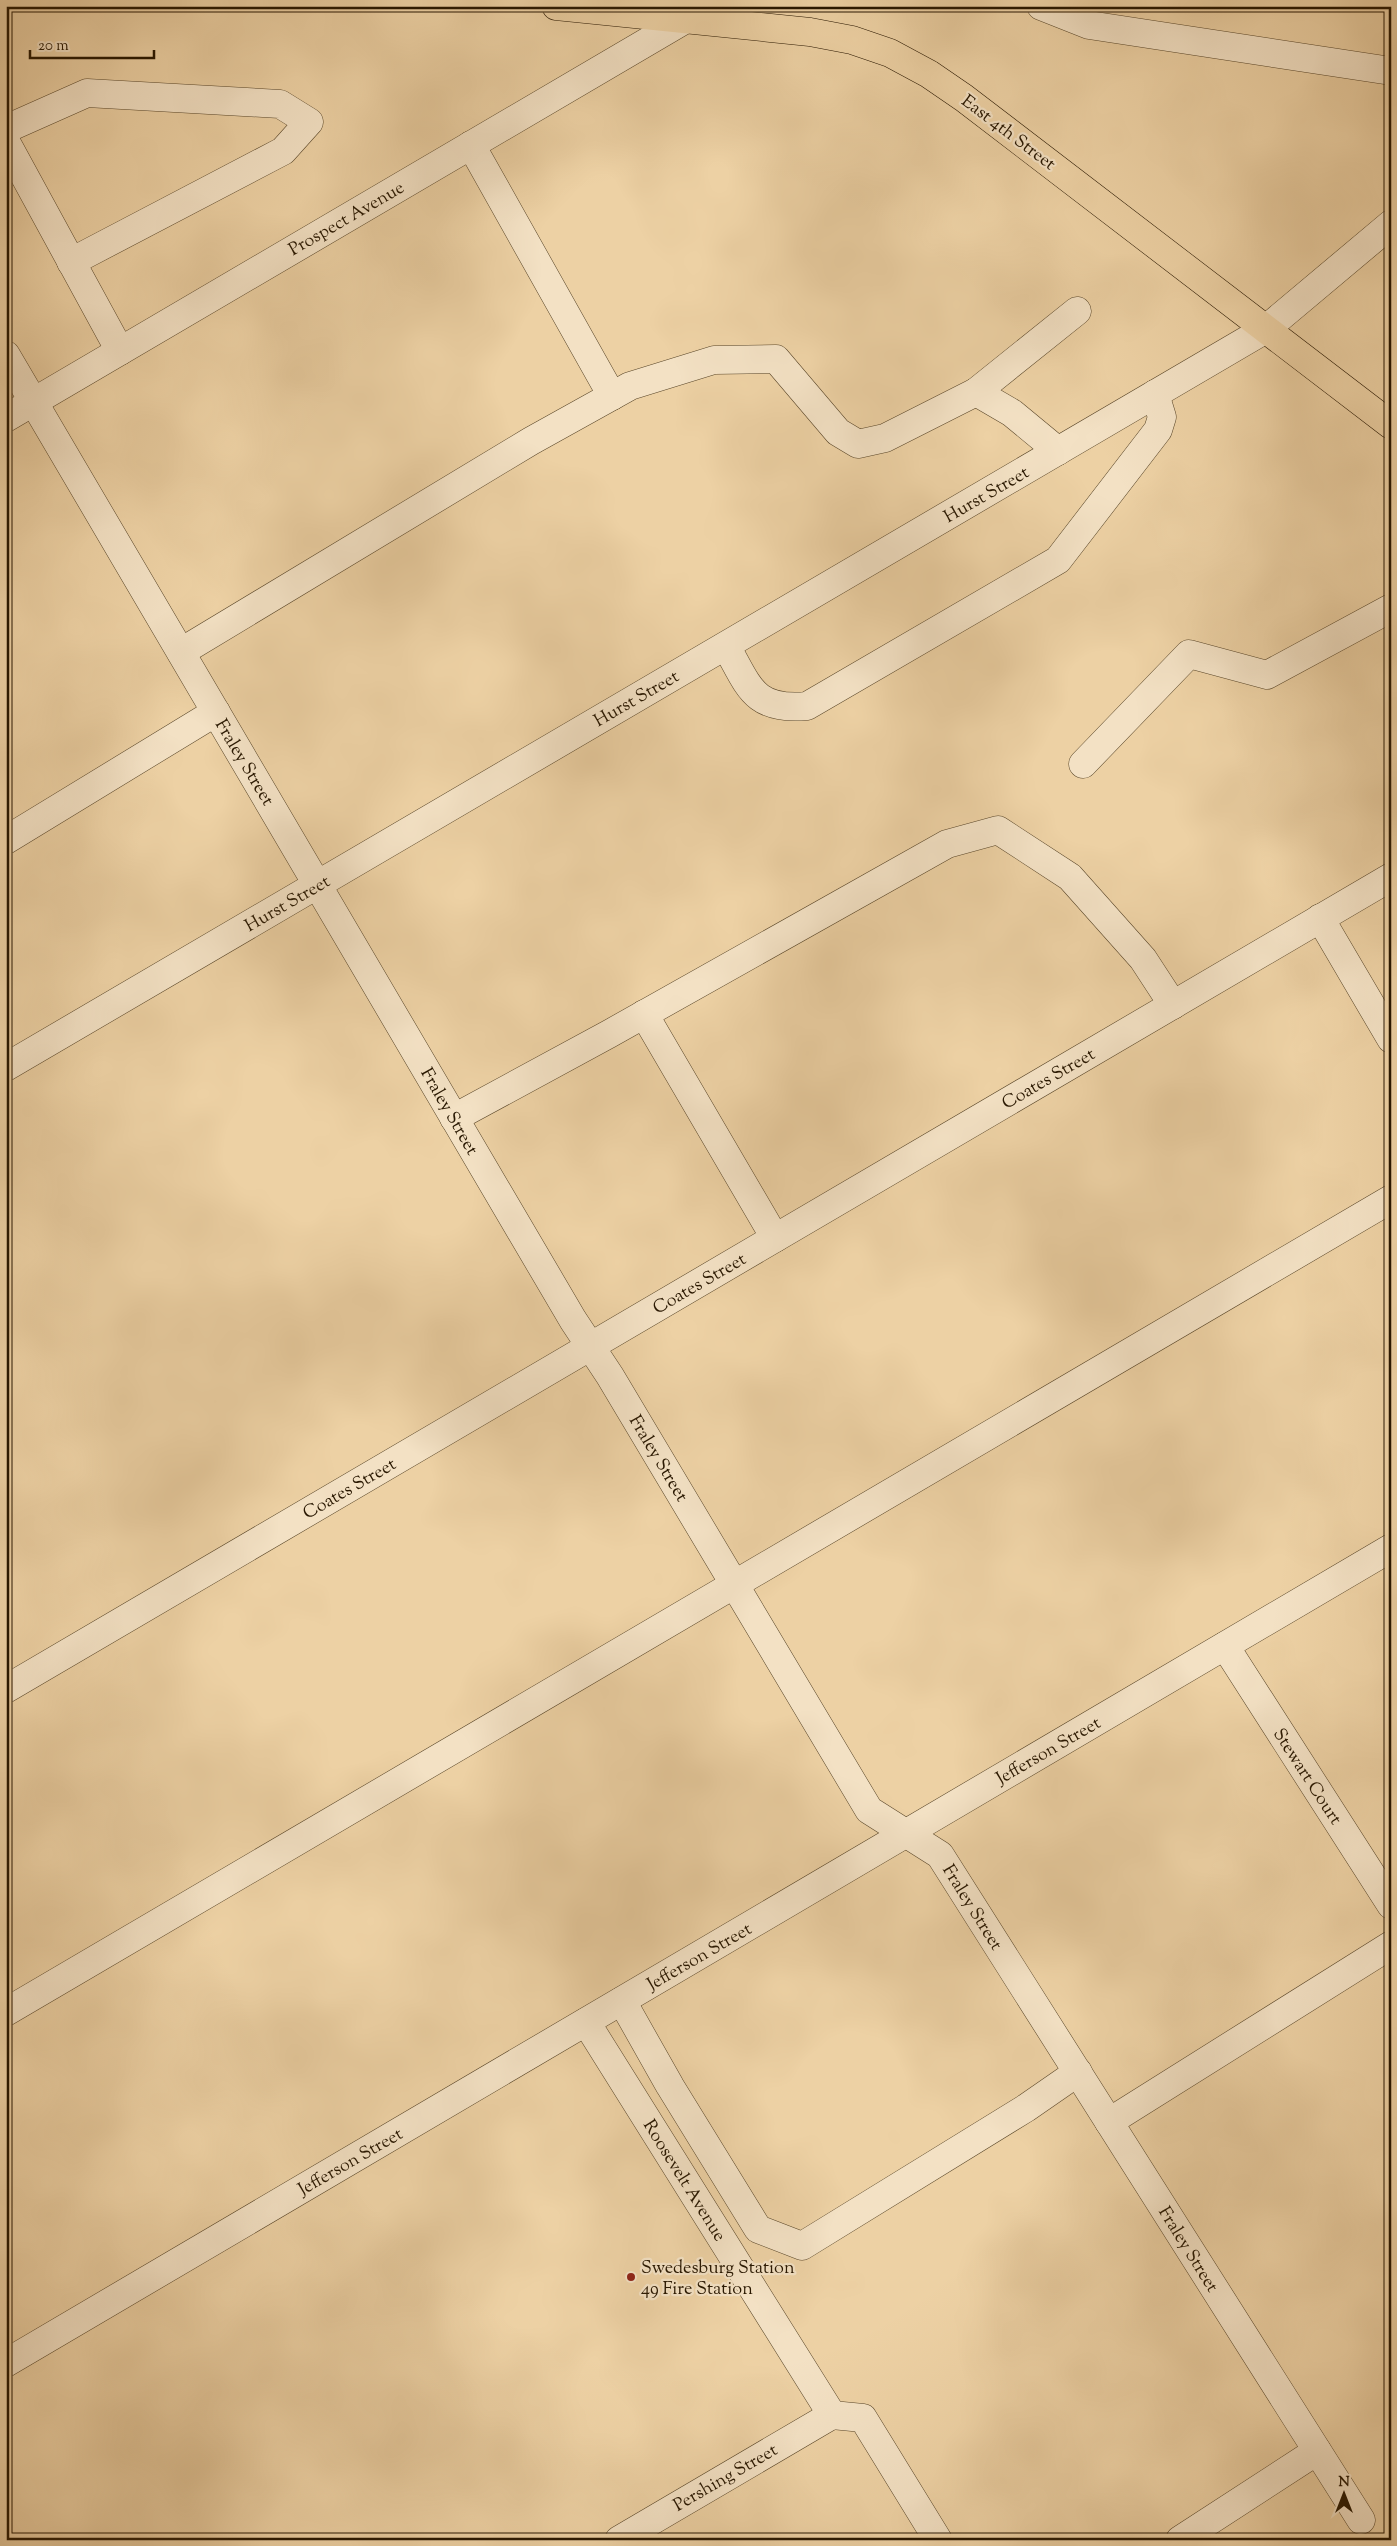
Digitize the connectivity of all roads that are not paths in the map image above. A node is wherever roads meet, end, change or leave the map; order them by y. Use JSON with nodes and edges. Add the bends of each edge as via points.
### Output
{"nodes":[{"id":1,"x":556,"y":6,"type":"edge"},
{"id":2,"x":1041,"y":6,"type":"edge"},
{"id":3,"x":686,"y":19,"type":"junction"},
{"id":4,"x":1391,"y":71,"type":"edge"},
{"id":5,"x":6,"y":130,"type":"edge"},
{"id":6,"x":6,"y":142,"type":"edge"},
{"id":7,"x":471,"y":145,"type":"junction"},
{"id":8,"x":1391,"y":224,"type":"edge"},
{"id":9,"x":71,"y":262,"type":"junction"},
{"id":10,"x":1077,"y":311,"type":"dead end"},
{"id":11,"x":1266,"y":329,"type":"junction"},
{"id":12,"x":120,"y":351,"type":"junction"},
{"id":13,"x":6,"y":356,"type":"edge"},
{"id":14,"x":976,"y":392,"type":"junction"},
{"id":15,"x":1156,"y":394,"type":"junction"},
{"id":16,"x":612,"y":396,"type":"junction"},
{"id":17,"x":33,"y":402,"type":"junction"},
{"id":18,"x":6,"y":418,"type":"edge"},
{"id":19,"x":1391,"y":425,"type":"edge"},
{"id":20,"x":1058,"y":451,"type":"junction"},
{"id":21,"x":1391,"y":608,"type":"edge"},
{"id":22,"x":726,"y":646,"type":"junction"},
{"id":23,"x":181,"y":652,"type":"junction"},
{"id":24,"x":216,"y":712,"type":"junction"},
{"id":25,"x":1083,"y":764,"type":"dead end"},
{"id":26,"x":6,"y":840,"type":"edge"},
{"id":27,"x":1391,"y":877,"type":"edge"},
{"id":28,"x":317,"y":885,"type":"junction"},
{"id":29,"x":1320,"y":918,"type":"junction"},
{"id":30,"x":1173,"y":1004,"type":"junction"},
{"id":31,"x":644,"y":1014,"type":"junction"},
{"id":32,"x":1391,"y":1039,"type":"edge"},
{"id":33,"x":6,"y":1066,"type":"edge"},
{"id":34,"x":454,"y":1118,"type":"junction"},
{"id":35,"x":1391,"y":1199,"type":"edge"},
{"id":36,"x":775,"y":1238,"type":"junction"},
{"id":37,"x":590,"y":1346,"type":"junction"},
{"id":38,"x":1391,"y":1548,"type":"edge"},
{"id":39,"x":735,"y":1584,"type":"junction"},
{"id":40,"x":1226,"y":1646,"type":"junction"},
{"id":41,"x":6,"y":1689,"type":"edge"},
{"id":42,"x":907,"y":1833,"type":"junction"},
{"id":43,"x":1391,"y":1905,"type":"edge"},
{"id":44,"x":1391,"y":1945,"type":"edge"},
{"id":45,"x":622,"y":2001,"type":"junction"},
{"id":46,"x":6,"y":2012,"type":"edge"},
{"id":47,"x":586,"y":2022,"type":"junction"},
{"id":48,"x":1078,"y":2072,"type":"junction"},
{"id":49,"x":1109,"y":2122,"type":"junction"},
{"id":50,"x":6,"y":2363,"type":"edge"},
{"id":51,"x":832,"y":2415,"type":"junction"},
{"id":52,"x":1317,"y":2451,"type":"junction"},
{"id":53,"x":1361,"y":2520,"type":"dead end"},
{"id":54,"x":618,"y":2540,"type":"edge"},
{"id":55,"x":938,"y":2540,"type":"edge"},
{"id":56,"x":1180,"y":2540,"type":"edge"}],
"edges":[{"from":1,"to":3,"type":"main road","name":"East 4th Street"},
{"from":2,"to":4,"type":"street","via":[[1089,25]]},
{"from":3,"to":7,"type":"street","name":"Prospect Avenue"},
{"from":3,"to":11,"type":"main road","name":"East 4th Street","via":[[810,32],[890,52],[964,98]]},
{"from":5,"to":9,"type":"street","via":[[87,93],[280,104],[309,122],[284,151]]},
{"from":6,"to":9,"type":"street"},
{"from":7,"to":12,"type":"street","name":"Prospect Avenue"},
{"from":7,"to":16,"type":"street"},
{"from":8,"to":11,"type":"street","name":"Hurst Street"},
{"from":9,"to":12,"type":"street"},
{"from":10,"to":14,"type":"street"},
{"from":11,"to":15,"type":"street","name":"Hurst Street"},
{"from":11,"to":19,"type":"main road","name":"East 4th Street"},
{"from":12,"to":17,"type":"street","name":"Prospect Avenue"},
{"from":13,"to":17,"type":"street","name":"Fraley Street"},
{"from":14,"to":16,"type":"street","via":[[885,438],[858,444],[838,432],[776,359],[714,360],[630,386]]},
{"from":14,"to":20,"type":"street","via":[[1012,413]]},
{"from":15,"to":20,"type":"street","name":"Hurst Street"},
{"from":15,"to":22,"type":"street","via":[[1162,417],[1158,430],[1058,560],[807,706],[792,708],[767,704],[750,689]]},
{"from":16,"to":23,"type":"street","via":[[531,441]]},
{"from":17,"to":18,"type":"street","name":"Prospect Avenue"},
{"from":17,"to":23,"type":"street","name":"Fraley Street"},
{"from":20,"to":22,"type":"street","name":"Hurst Street"},
{"from":21,"to":25,"type":"street","via":[[1267,675],[1189,654]]},
{"from":22,"to":28,"type":"street","name":"Hurst Street"},
{"from":23,"to":24,"type":"street","name":"Fraley Street"},
{"from":24,"to":26,"type":"street"},
{"from":24,"to":28,"type":"street","name":"Fraley Street"},
{"from":27,"to":29,"type":"street","name":"Coates Street"},
{"from":28,"to":33,"type":"street","name":"Hurst Street"},
{"from":28,"to":34,"type":"street","name":"Fraley Street"},
{"from":29,"to":30,"type":"street","name":"Coates Street"},
{"from":29,"to":32,"type":"street"},
{"from":30,"to":31,"type":"street","via":[[1143,959],[1070,877],[998,830],[947,844]]},
{"from":30,"to":36,"type":"street","name":"Coates Street"},
{"from":31,"to":34,"type":"street"},
{"from":31,"to":36,"type":"street"},
{"from":34,"to":37,"type":"street","name":"Fraley Street"},
{"from":35,"to":39,"type":"street"},
{"from":36,"to":37,"type":"street","name":"Coates Street"},
{"from":37,"to":39,"type":"street","name":"Fraley Street"},
{"from":37,"to":41,"type":"street","name":"Coates Street"},
{"from":38,"to":40,"type":"street","name":"Jefferson Street"},
{"from":39,"to":42,"type":"street","name":"Fraley Street","via":[[869,1810]]},
{"from":39,"to":46,"type":"street"},
{"from":40,"to":42,"type":"street","name":"Jefferson Street"},
{"from":40,"to":43,"type":"street","name":"Stewart Court"},
{"from":42,"to":45,"type":"street","name":"Jefferson Street"},
{"from":42,"to":48,"type":"street","name":"Fraley Street","via":[[940,1855]]},
{"from":44,"to":49,"type":"street"},
{"from":45,"to":47,"type":"street","name":"Jefferson Street"},
{"from":45,"to":48,"type":"street","via":[[758,2229],[802,2246],[1026,2108]]},
{"from":47,"to":50,"type":"street","name":"Jefferson Street"},
{"from":47,"to":51,"type":"street","name":"Roosevelt Avenue"},
{"from":48,"to":49,"type":"street","name":"Fraley Street"},
{"from":49,"to":52,"type":"street","name":"Fraley Street"},
{"from":51,"to":54,"type":"street","name":"Pershing Street"},
{"from":51,"to":55,"type":"street","via":[[863,2418]]},
{"from":52,"to":53,"type":"street","name":"Fraley Street"},
{"from":52,"to":56,"type":"street"}]}
